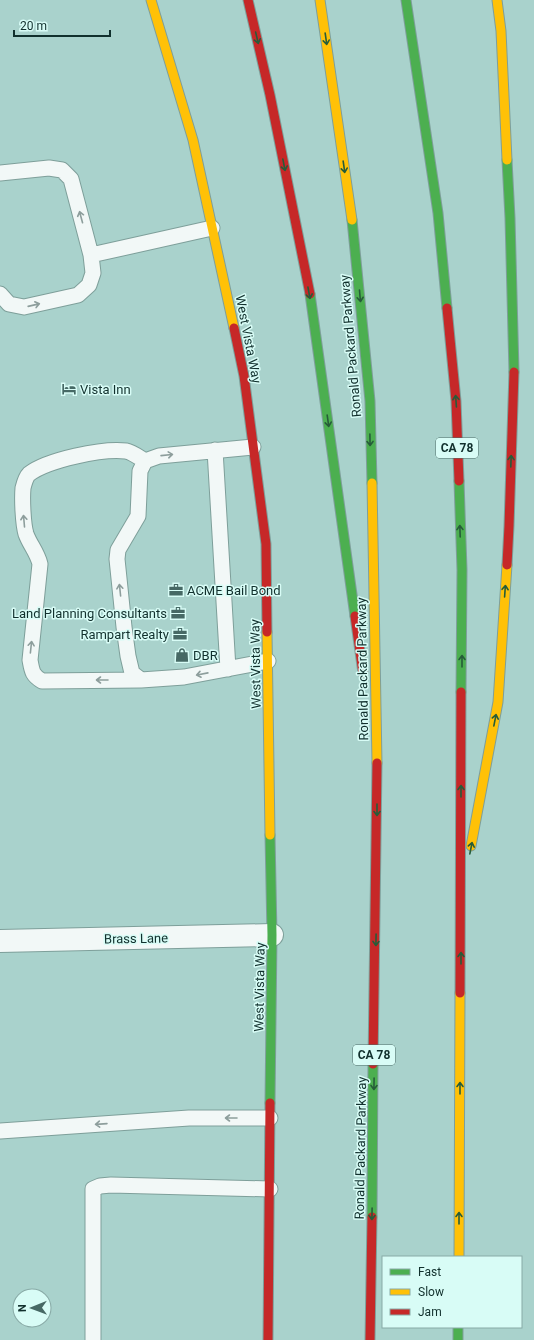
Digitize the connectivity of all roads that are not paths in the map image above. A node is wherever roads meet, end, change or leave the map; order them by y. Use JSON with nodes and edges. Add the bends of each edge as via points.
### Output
{"nodes":[{"id":1,"x":150,"y":0,"type":"edge"},
{"id":2,"x":248,"y":0,"type":"edge"},
{"id":3,"x":320,"y":0,"type":"edge"},
{"id":4,"x":406,"y":0,"type":"edge"},
{"id":5,"x":498,"y":0,"type":"edge"},
{"id":6,"x":0,"y":173,"type":"edge"},
{"id":7,"x":212,"y":228,"type":"junction"},
{"id":8,"x":91,"y":255,"type":"junction"},
{"id":9,"x":0,"y":294,"type":"edge"},
{"id":10,"x":253,"y":447,"type":"junction"},
{"id":11,"x":215,"y":450,"type":"junction"},
{"id":12,"x":145,"y":461,"type":"junction"},
{"id":13,"x":268,"y":661,"type":"junction"},
{"id":14,"x":228,"y":669,"type":"junction"},
{"id":15,"x":141,"y":680,"type":"junction"},
{"id":16,"x":365,"y":684,"type":"dead end"},
{"id":17,"x":367,"y":699,"type":"dead end"},
{"id":18,"x":377,"y":771,"type":"junction"},
{"id":19,"x":461,"y":900,"type":"junction"},
{"id":20,"x":272,"y":935,"type":"junction"},
{"id":21,"x":0,"y":941,"type":"edge"},
{"id":22,"x":270,"y":1118,"type":"junction"},
{"id":23,"x":0,"y":1131,"type":"edge"},
{"id":24,"x":270,"y":1189,"type":"junction"},
{"id":25,"x":459,"y":1256,"type":"edge"},
{"id":26,"x":458,"y":1328,"type":"edge"},
{"id":27,"x":93,"y":1340,"type":"edge"},
{"id":28,"x":268,"y":1340,"type":"edge"},
{"id":29,"x":370,"y":1340,"type":"edge"},
{"id":30,"x":458,"y":1340,"type":"edge"}],
"edges":[{"from":1,"to":7,"type":"main road","name":"West Vista Way","via":[[193,140]]},
{"from":2,"to":16,"type":"main road","one_way":true,"via":[[270,95],[310,296]]},
{"from":3,"to":18,"type":"main road","name":"Ronald Packard Parkway","number":"CA 78","one_way":true,"via":[[353,229],[370,401]]},
{"from":19,"to":4,"type":"main road","number":"CA 78","one_way":true,"via":[[462,570],[456,401],[438,213]]},
{"from":19,"to":5,"type":"main road","one_way":true,"via":[[498,702],[509,526],[514,361],[510,218]]},
{"from":8,"to":6,"type":"lane","one_way":true,"via":[[71,179],[62,170],[49,168]]},
{"from":7,"to":8,"type":"lane"},
{"from":7,"to":10,"type":"main road","name":"West Vista Way","via":[[244,376]]},
{"from":9,"to":8,"type":"lane","one_way":true,"via":[[9,304],[24,307],[78,295],[89,285],[93,273]]},
{"from":10,"to":11,"type":"lane"},
{"from":10,"to":13,"type":"main road","name":"West Vista Way","via":[[266,544]]},
{"from":12,"to":11,"type":"lane","one_way":true,"via":[[159,456]]},
{"from":11,"to":14,"type":"lane"},
{"from":15,"to":12,"type":"lane","one_way":true,"via":[[132,673],[128,656],[117,559],[118,550],[138,516],[140,471]]},
{"from":15,"to":12,"type":"lane","one_way":true,"via":[[42,681],[35,677],[30,660],[40,564],[26,533],[23,488],[28,475],[42,467],[83,454],[127,452]]},
{"from":13,"to":14,"type":"lane"},
{"from":13,"to":20,"type":"main road","name":"West Vista Way"},
{"from":14,"to":15,"type":"lane","one_way":true,"via":[[184,677]]},
{"from":17,"to":18,"type":"main road"},
{"from":18,"to":29,"type":"main road","name":"Ronald Packard Parkway","number":"CA 78","one_way":true},
{"from":25,"to":19,"type":"main road","number":"CA 78","one_way":true},
{"from":20,"to":21,"type":"street","name":"Brass Lane"},
{"from":20,"to":22,"type":"main road","name":"West Vista Way"},
{"from":22,"to":23,"type":"lane","one_way":true,"via":[[189,1118]]},
{"from":22,"to":24,"type":"main road","name":"West Vista Way"},
{"from":24,"to":27,"type":"lane","via":[[111,1185],[93,1189]]},
{"from":24,"to":28,"type":"main road","name":"West Vista Way"},
{"from":26,"to":30,"type":"main road"}]}
